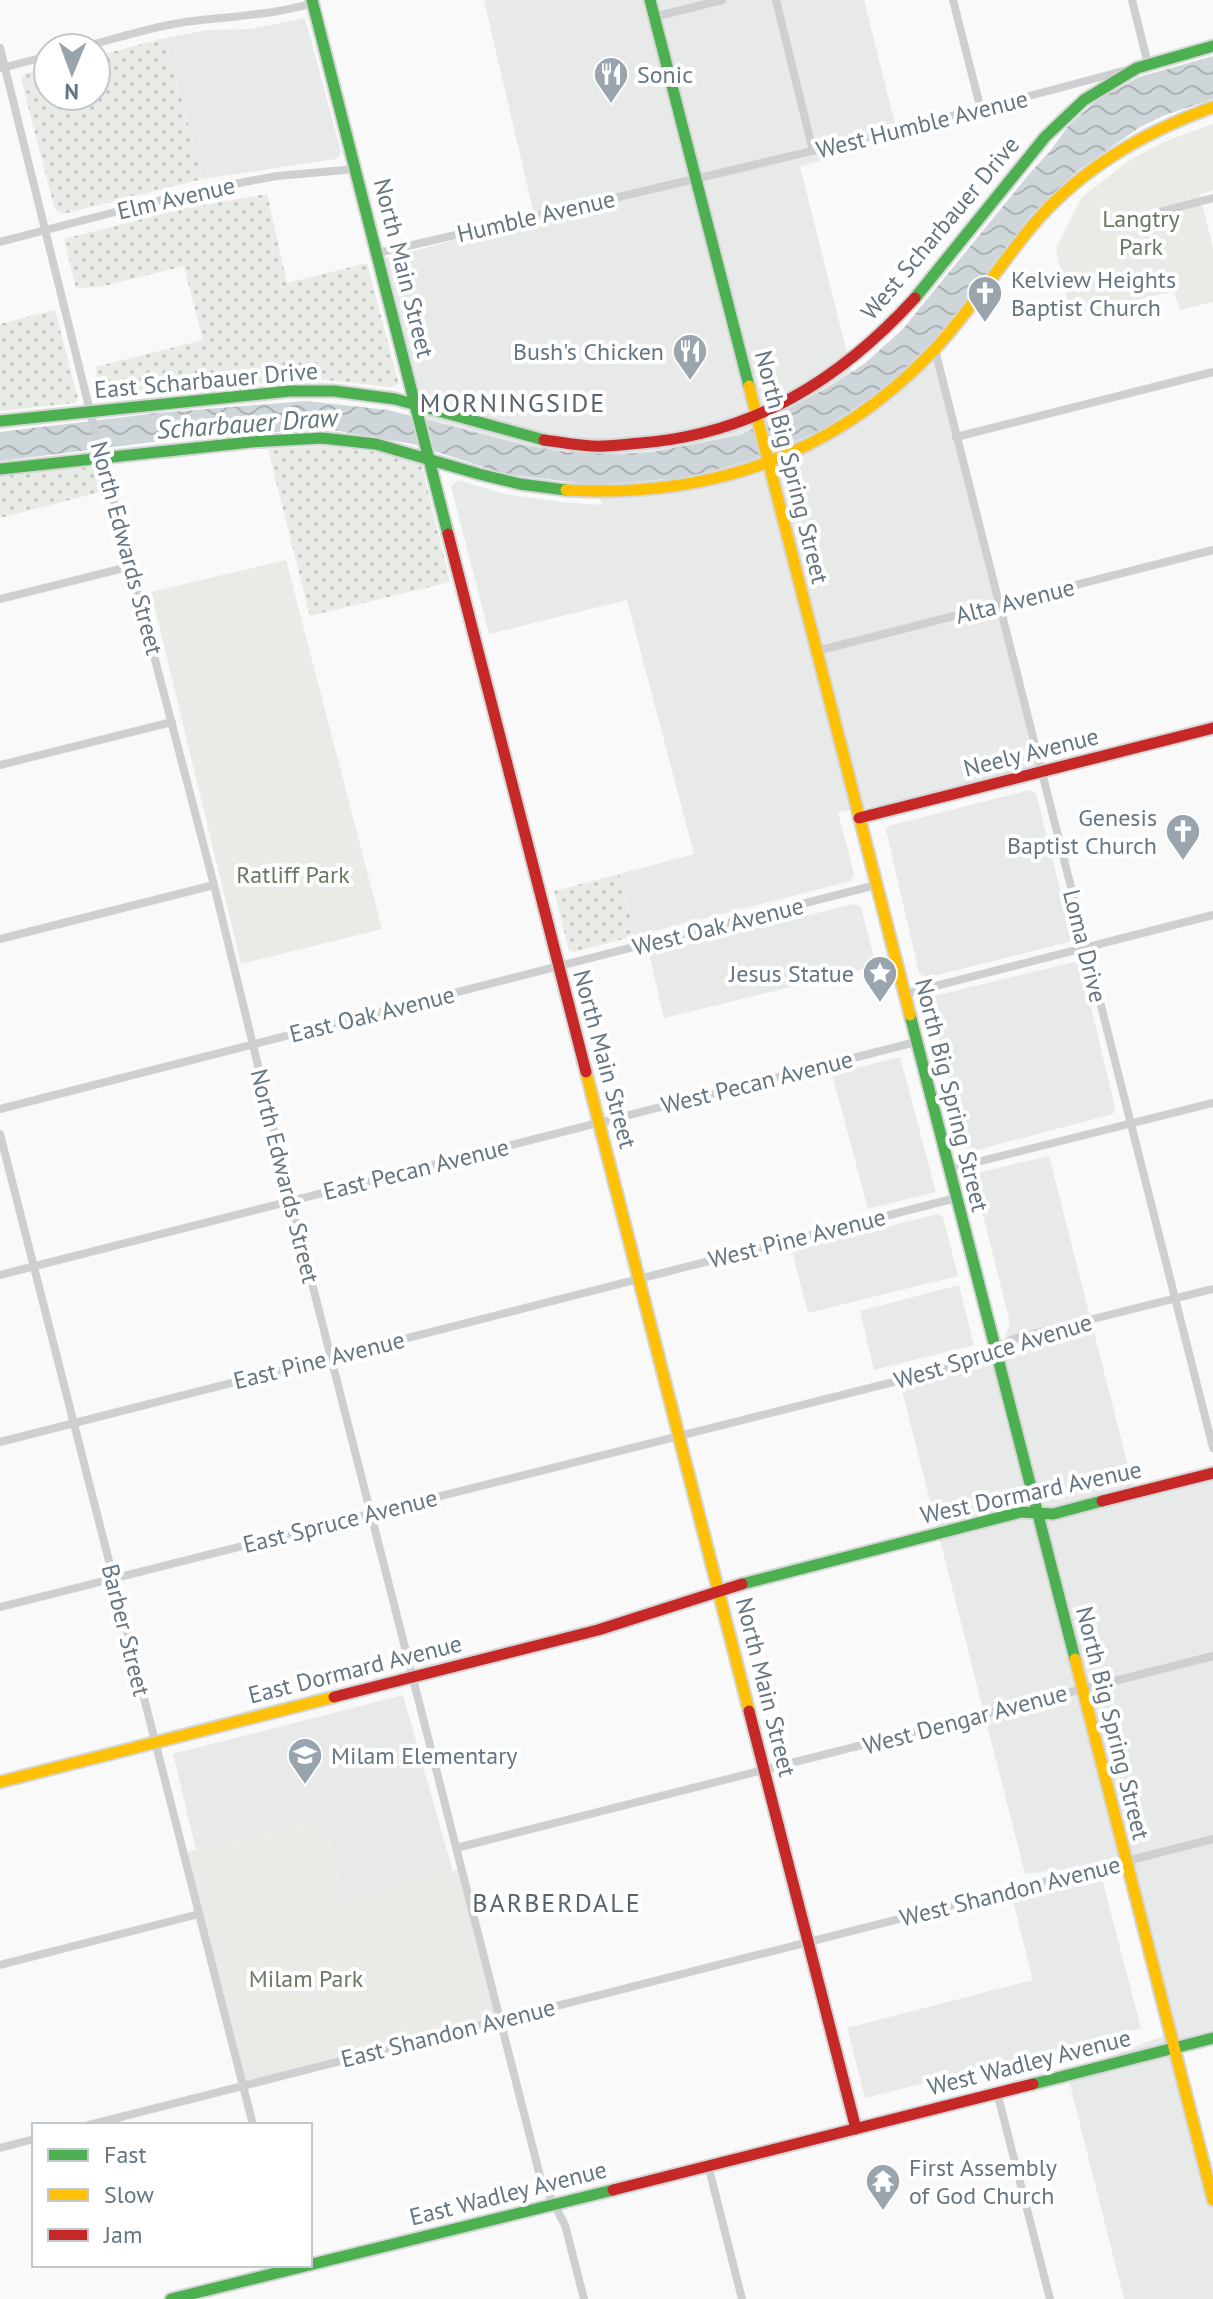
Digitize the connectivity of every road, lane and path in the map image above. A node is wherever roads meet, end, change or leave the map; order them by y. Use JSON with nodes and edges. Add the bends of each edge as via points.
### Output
{"nodes":[{"id":1,"x":650,"y":0,"type":"edge"},
{"id":2,"x":722,"y":0,"type":"edge"},
{"id":3,"x":776,"y":0,"type":"edge"},
{"id":4,"x":953,"y":0,"type":"edge"},
{"id":5,"x":1132,"y":0,"type":"edge"},
{"id":6,"x":313,"y":1,"type":"edge"},
{"id":7,"x":654,"y":17,"type":"junction"},
{"id":8,"x":112,"y":40,"type":"edge"},
{"id":9,"x":1213,"y":46,"type":"edge"},
{"id":10,"x":0,"y":48,"type":"edge"},
{"id":11,"x":32,"y":60,"type":"edge"},
{"id":12,"x":1148,"y":64,"type":"junction"},
{"id":13,"x":2,"y":68,"type":"edge"},
{"id":14,"x":1213,"y":107,"type":"edge"},
{"id":15,"x":981,"y":110,"type":"junction"},
{"id":16,"x":813,"y":151,"type":"junction"},
{"id":17,"x":356,"y":169,"type":"junction"},
{"id":18,"x":695,"y":180,"type":"junction"},
{"id":19,"x":1213,"y":198,"type":"edge"},
{"id":20,"x":1155,"y":213,"type":"dead end"},
{"id":21,"x":45,"y":230,"type":"junction"},
{"id":22,"x":0,"y":242,"type":"edge"},
{"id":23,"x":377,"y":253,"type":"junction"},
{"id":24,"x":935,"y":350,"type":"junction"},
{"id":25,"x":1213,"y":372,"type":"edge"},
{"id":26,"x":415,"y":404,"type":"junction"},
{"id":27,"x":90,"y":411,"type":"junction"},
{"id":28,"x":756,"y":417,"type":"junction"},
{"id":29,"x":0,"y":421,"type":"edge"},
{"id":30,"x":956,"y":437,"type":"junction"},
{"id":31,"x":103,"y":458,"type":"junction"},
{"id":32,"x":429,"y":458,"type":"junction"},
{"id":33,"x":768,"y":462,"type":"junction"},
{"id":34,"x":0,"y":469,"type":"edge"},
{"id":35,"x":1213,"y":550,"type":"edge"},
{"id":36,"x":132,"y":566,"type":"junction"},
{"id":37,"x":0,"y":599,"type":"edge"},
{"id":38,"x":998,"y":605,"type":"junction"},
{"id":39,"x":817,"y":651,"type":"junction"},
{"id":40,"x":172,"y":722,"type":"junction"},
{"id":41,"x":1213,"y":728,"type":"edge"},
{"id":42,"x":0,"y":765,"type":"edge"},
{"id":43,"x":1041,"y":772,"type":"junction"},
{"id":44,"x":859,"y":818,"type":"junction"},
{"id":45,"x":214,"y":885,"type":"junction"},
{"id":46,"x":876,"y":885,"type":"junction"},
{"id":47,"x":1213,"y":915,"type":"edge"},
{"id":48,"x":0,"y":939,"type":"edge"},
{"id":49,"x":1086,"y":948,"type":"junction"},
{"id":50,"x":559,"y":967,"type":"junction"},
{"id":51,"x":904,"y":994,"type":"junction"},
{"id":52,"x":916,"y":1042,"type":"junction"},
{"id":53,"x":252,"y":1044,"type":"junction"},
{"id":54,"x":1213,"y":1103,"type":"edge"},
{"id":55,"x":0,"y":1109,"type":"edge"},
{"id":56,"x":599,"y":1122,"type":"junction"},
{"id":57,"x":1130,"y":1123,"type":"junction"},
{"id":58,"x":0,"y":1134,"type":"edge"},
{"id":59,"x":949,"y":1169,"type":"junction"},
{"id":60,"x":956,"y":1198,"type":"junction"},
{"id":61,"x":291,"y":1201,"type":"junction"},
{"id":62,"x":33,"y":1266,"type":"junction"},
{"id":63,"x":0,"y":1275,"type":"edge"},
{"id":64,"x":639,"y":1279,"type":"junction"},
{"id":65,"x":1213,"y":1289,"type":"edge"},
{"id":66,"x":1175,"y":1298,"type":"junction"},
{"id":67,"x":994,"y":1349,"type":"junction"},
{"id":68,"x":330,"y":1357,"type":"junction"},
{"id":69,"x":73,"y":1423,"type":"junction"},
{"id":70,"x":679,"y":1435,"type":"junction"},
{"id":71,"x":0,"y":1442,"type":"edge"},
{"id":72,"x":1213,"y":1448,"type":"edge"},
{"id":73,"x":1213,"y":1473,"type":"edge"},
{"id":74,"x":371,"y":1513,"type":"junction"},
{"id":75,"x":1037,"y":1513,"type":"junction"},
{"id":76,"x":113,"y":1579,"type":"junction"},
{"id":77,"x":719,"y":1590,"type":"junction"},
{"id":78,"x":0,"y":1607,"type":"edge"},
{"id":79,"x":1213,"y":1656,"type":"edge"},
{"id":80,"x":412,"y":1677,"type":"junction"},
{"id":81,"x":1082,"y":1689,"type":"junction"},
{"id":82,"x":155,"y":1743,"type":"junction"},
{"id":83,"x":764,"y":1771,"type":"junction"},
{"id":84,"x":0,"y":1782,"type":"edge"},
{"id":85,"x":1213,"y":1839,"type":"edge"},
{"id":86,"x":456,"y":1848,"type":"junction"},
{"id":87,"x":1125,"y":1861,"type":"junction"},
{"id":88,"x":199,"y":1914,"type":"junction"},
{"id":89,"x":808,"y":1943,"type":"junction"},
{"id":90,"x":0,"y":1965,"type":"edge"},
{"id":91,"x":500,"y":2019,"type":"junction"},
{"id":92,"x":1213,"y":2038,"type":"edge"},
{"id":93,"x":1174,"y":2048,"type":"junction"},
{"id":94,"x":243,"y":2086,"type":"junction"},
{"id":95,"x":997,"y":2092,"type":"junction"},
{"id":96,"x":97,"y":2123,"type":"edge"},
{"id":97,"x":252,"y":2123,"type":"edge"},
{"id":98,"x":856,"y":2129,"type":"junction"},
{"id":99,"x":32,"y":2140,"type":"edge"},
{"id":100,"x":0,"y":2148,"type":"edge"},
{"id":101,"x":708,"y":2165,"type":"junction"},
{"id":102,"x":1213,"y":2200,"type":"edge"},
{"id":103,"x":553,"y":2204,"type":"junction"},
{"id":104,"x":312,"y":2262,"type":"edge"},
{"id":105,"x":289,"y":2268,"type":"edge"},
{"id":106,"x":171,"y":2299,"type":"edge"},
{"id":107,"x":584,"y":2299,"type":"edge"},
{"id":108,"x":742,"y":2299,"type":"edge"},
{"id":109,"x":1050,"y":2299,"type":"edge"}],
"edges":[{"from":1,"to":7,"type":"main road","name":"North Big Spring Street"},
{"from":2,"to":7,"type":"street"},
{"from":3,"to":16,"type":"street"},
{"from":4,"to":15,"type":"street"},
{"from":5,"to":12,"type":"street"},
{"from":6,"to":8,"type":"street"},
{"from":6,"to":17,"type":"main road","name":"North Main Street"},
{"from":7,"to":18,"type":"main road","name":"North Big Spring Street"},
{"from":9,"to":12,"type":"main road","name":"West Scharbauer Drive"},
{"from":10,"to":13,"type":"street","name":"North Edwards Street"},
{"from":11,"to":13,"type":"street"},
{"from":12,"to":15,"type":"street","name":"West Humble Avenue"},
{"from":12,"to":28,"type":"main road","name":"West Scharbauer Drive","via":[[1106,85],[1054,127],[878,338],[811,389]]},
{"from":13,"to":21,"type":"street","name":"North Edwards Street"},
{"from":14,"to":24,"type":"main road","via":[[1143,136],[1072,185],[1045,211]]},
{"from":15,"to":16,"type":"street","name":"West Humble Avenue"},
{"from":16,"to":18,"type":"street","name":"West Humble Avenue"},
{"from":17,"to":21,"type":"street","name":"Elm Avenue","via":[[228,184]]},
{"from":17,"to":23,"type":"main road","name":"North Main Street"},
{"from":18,"to":23,"type":"street","name":"Humble Avenue"},
{"from":18,"to":28,"type":"main road","name":"North Big Spring Street"},
{"from":19,"to":20,"type":"street"},
{"from":21,"to":22,"type":"street","name":"Elm Avenue"},
{"from":21,"to":27,"type":"street","name":"North Edwards Street"},
{"from":23,"to":26,"type":"main road","name":"North Main Street"},
{"from":24,"to":30,"type":"street","name":"Loma Drive"},
{"from":24,"to":33,"type":"main road","via":[[851,420]]},
{"from":25,"to":30,"type":"street"},
{"from":26,"to":27,"type":"main road","name":"East Scharbauer Drive","via":[[343,392],[290,391]]},
{"from":26,"to":28,"type":"main road","name":"West Scharbauer Drive","via":[[534,439],[595,446],[674,440]]},
{"from":26,"to":32,"type":"main road","name":"North Main Street"},
{"from":27,"to":29,"type":"main road","name":"East Scharbauer Drive"},
{"from":27,"to":31,"type":"street","name":"North Edwards Street"},
{"from":28,"to":33,"type":"main road","name":"North Big Spring Street"},
{"from":30,"to":38,"type":"street","name":"Loma Drive"},
{"from":31,"to":32,"type":"main road","via":[[323,438],[387,446]]},
{"from":31,"to":34,"type":"main road"},
{"from":31,"to":36,"type":"street","name":"North Edwards Street"},
{"from":32,"to":33,"type":"main road","via":[[534,487],[607,493],[680,486]]},
{"from":32,"to":50,"type":"main road","name":"North Main Street"},
{"from":33,"to":39,"type":"main road","name":"North Big Spring Street"},
{"from":35,"to":38,"type":"street","name":"Alta Avenue"},
{"from":36,"to":37,"type":"street"},
{"from":36,"to":40,"type":"street","name":"North Edwards Street"},
{"from":38,"to":39,"type":"street","name":"Alta Avenue"},
{"from":38,"to":43,"type":"street","name":"Loma Drive"},
{"from":39,"to":44,"type":"main road","name":"North Big Spring Street"},
{"from":40,"to":42,"type":"street"},
{"from":40,"to":45,"type":"street","name":"North Edwards Street"},
{"from":41,"to":43,"type":"main road","name":"Neely Avenue"},
{"from":43,"to":44,"type":"main road","name":"Neely Avenue"},
{"from":43,"to":49,"type":"street","name":"Loma Drive"},
{"from":44,"to":46,"type":"main road","name":"North Big Spring Street"},
{"from":45,"to":48,"type":"street"},
{"from":45,"to":53,"type":"street","name":"North Edwards Street"},
{"from":46,"to":50,"type":"street","name":"West Oak Avenue"},
{"from":46,"to":51,"type":"main road","name":"North Big Spring Street"},
{"from":47,"to":49,"type":"street"},
{"from":49,"to":51,"type":"street"},
{"from":49,"to":57,"type":"street","name":"Loma Drive"},
{"from":50,"to":53,"type":"street","name":"East Oak Avenue"},
{"from":50,"to":56,"type":"main road","name":"North Main Street"},
{"from":51,"to":52,"type":"main road","name":"North Big Spring Street"},
{"from":52,"to":56,"type":"street","name":"West Pecan Avenue"},
{"from":52,"to":59,"type":"main road","name":"North Big Spring Street"},
{"from":53,"to":55,"type":"street","name":"East Oak Avenue"},
{"from":53,"to":61,"type":"street","name":"North Edwards Street"},
{"from":54,"to":57,"type":"street"},
{"from":56,"to":61,"type":"street","name":"East Pecan Avenue"},
{"from":56,"to":64,"type":"main road","name":"North Main Street"},
{"from":57,"to":59,"type":"street"},
{"from":57,"to":66,"type":"street","name":"Loma Drive"},
{"from":58,"to":62,"type":"street","name":"Barber Street"},
{"from":59,"to":60,"type":"main road","name":"North Big Spring Street"},
{"from":60,"to":64,"type":"street","name":"West Pine Avenue"},
{"from":60,"to":67,"type":"main road","name":"North Big Spring Street"},
{"from":61,"to":62,"type":"street","name":"East Pecan Avenue"},
{"from":61,"to":68,"type":"street","name":"North Edwards Street"},
{"from":62,"to":63,"type":"street","name":"East Pecan Avenue"},
{"from":62,"to":69,"type":"street","name":"Barber Street"},
{"from":64,"to":68,"type":"street","name":"East Pine Avenue"},
{"from":64,"to":70,"type":"main road","name":"North Main Street"},
{"from":65,"to":66,"type":"street","name":"West Spruce Avenue"},
{"from":66,"to":67,"type":"street","name":"West Spruce Avenue","via":[[1013,1339]]},
{"from":66,"to":72,"type":"street","name":"Loma Drive"},
{"from":67,"to":70,"type":"street","name":"West Spruce Avenue","via":[[965,1364]]},
{"from":67,"to":75,"type":"main road","name":"North Big Spring Street"},
{"from":68,"to":69,"type":"street","name":"East Pine Avenue"},
{"from":68,"to":74,"type":"street","name":"North Edwards Street"},
{"from":69,"to":71,"type":"street","name":"East Pine Avenue"},
{"from":69,"to":76,"type":"street","name":"Barber Street"},
{"from":70,"to":74,"type":"street","name":"East Spruce Avenue"},
{"from":70,"to":77,"type":"main road","name":"North Main Street"},
{"from":73,"to":75,"type":"main road","name":"West Dormard Avenue","via":[[1053,1514]]},
{"from":74,"to":76,"type":"street","name":"East Spruce Avenue"},
{"from":74,"to":80,"type":"street","name":"North Edwards Street"},
{"from":75,"to":77,"type":"main road","name":"West Dormard Avenue","via":[[1021,1512]]},
{"from":75,"to":81,"type":"main road","name":"North Big Spring Street"},
{"from":76,"to":78,"type":"street","name":"East Spruce Avenue"},
{"from":76,"to":82,"type":"street","name":"Barber Street"},
{"from":77,"to":80,"type":"main road","name":"East Dormard Avenue","via":[[598,1630]]},
{"from":77,"to":83,"type":"main road","name":"North Main Street"},
{"from":79,"to":81,"type":"street","name":"West Dengar Avenue"},
{"from":80,"to":82,"type":"main road","name":"East Dormard Avenue"},
{"from":80,"to":86,"type":"street","name":"North Edwards Street"},
{"from":81,"to":83,"type":"street","name":"West Dengar Avenue"},
{"from":81,"to":87,"type":"main road","name":"North Big Spring Street"},
{"from":82,"to":84,"type":"main road","name":"East Dormard Avenue"},
{"from":82,"to":88,"type":"street","name":"Barber Street"},
{"from":83,"to":86,"type":"street","name":"West Dengar Avenue"},
{"from":83,"to":89,"type":"main road","name":"North Main Street"},
{"from":85,"to":87,"type":"street","name":"West Shandon Avenue"},
{"from":86,"to":91,"type":"street","name":"North Edwards Street"},
{"from":87,"to":89,"type":"street","name":"West Shandon Avenue"},
{"from":87,"to":93,"type":"main road","name":"North Big Spring Street"},
{"from":88,"to":90,"type":"street"},
{"from":88,"to":94,"type":"street","name":"Barber Street"},
{"from":89,"to":91,"type":"street","name":"East Shandon Avenue"},
{"from":89,"to":98,"type":"main road","name":"North Main Street"},
{"from":91,"to":94,"type":"street","name":"East Shandon Avenue"},
{"from":91,"to":103,"type":"street","name":"North Edwards Street","via":[[541,2180]]},
{"from":92,"to":93,"type":"main road","name":"West Wadley Avenue"},
{"from":93,"to":95,"type":"main road","name":"West Wadley Avenue"},
{"from":93,"to":102,"type":"main road","name":"North Big Spring Street"},
{"from":94,"to":96,"type":"street","name":"East Shandon Avenue"},
{"from":94,"to":97,"type":"street","name":"Barber Street"},
{"from":95,"to":98,"type":"main road","name":"West Wadley Avenue"},
{"from":95,"to":109,"type":"street"},
{"from":98,"to":101,"type":"main road","name":"East Wadley Avenue"},
{"from":99,"to":100,"type":"street"},
{"from":101,"to":103,"type":"main road","name":"East Wadley Avenue"},
{"from":101,"to":108,"type":"street"},
{"from":103,"to":104,"type":"main road","name":"East Wadley Avenue"},
{"from":103,"to":107,"type":"street","name":"North Edwards Street","via":[[565,2225]]},
{"from":105,"to":106,"type":"main road","name":"East Wadley Avenue"}]}
